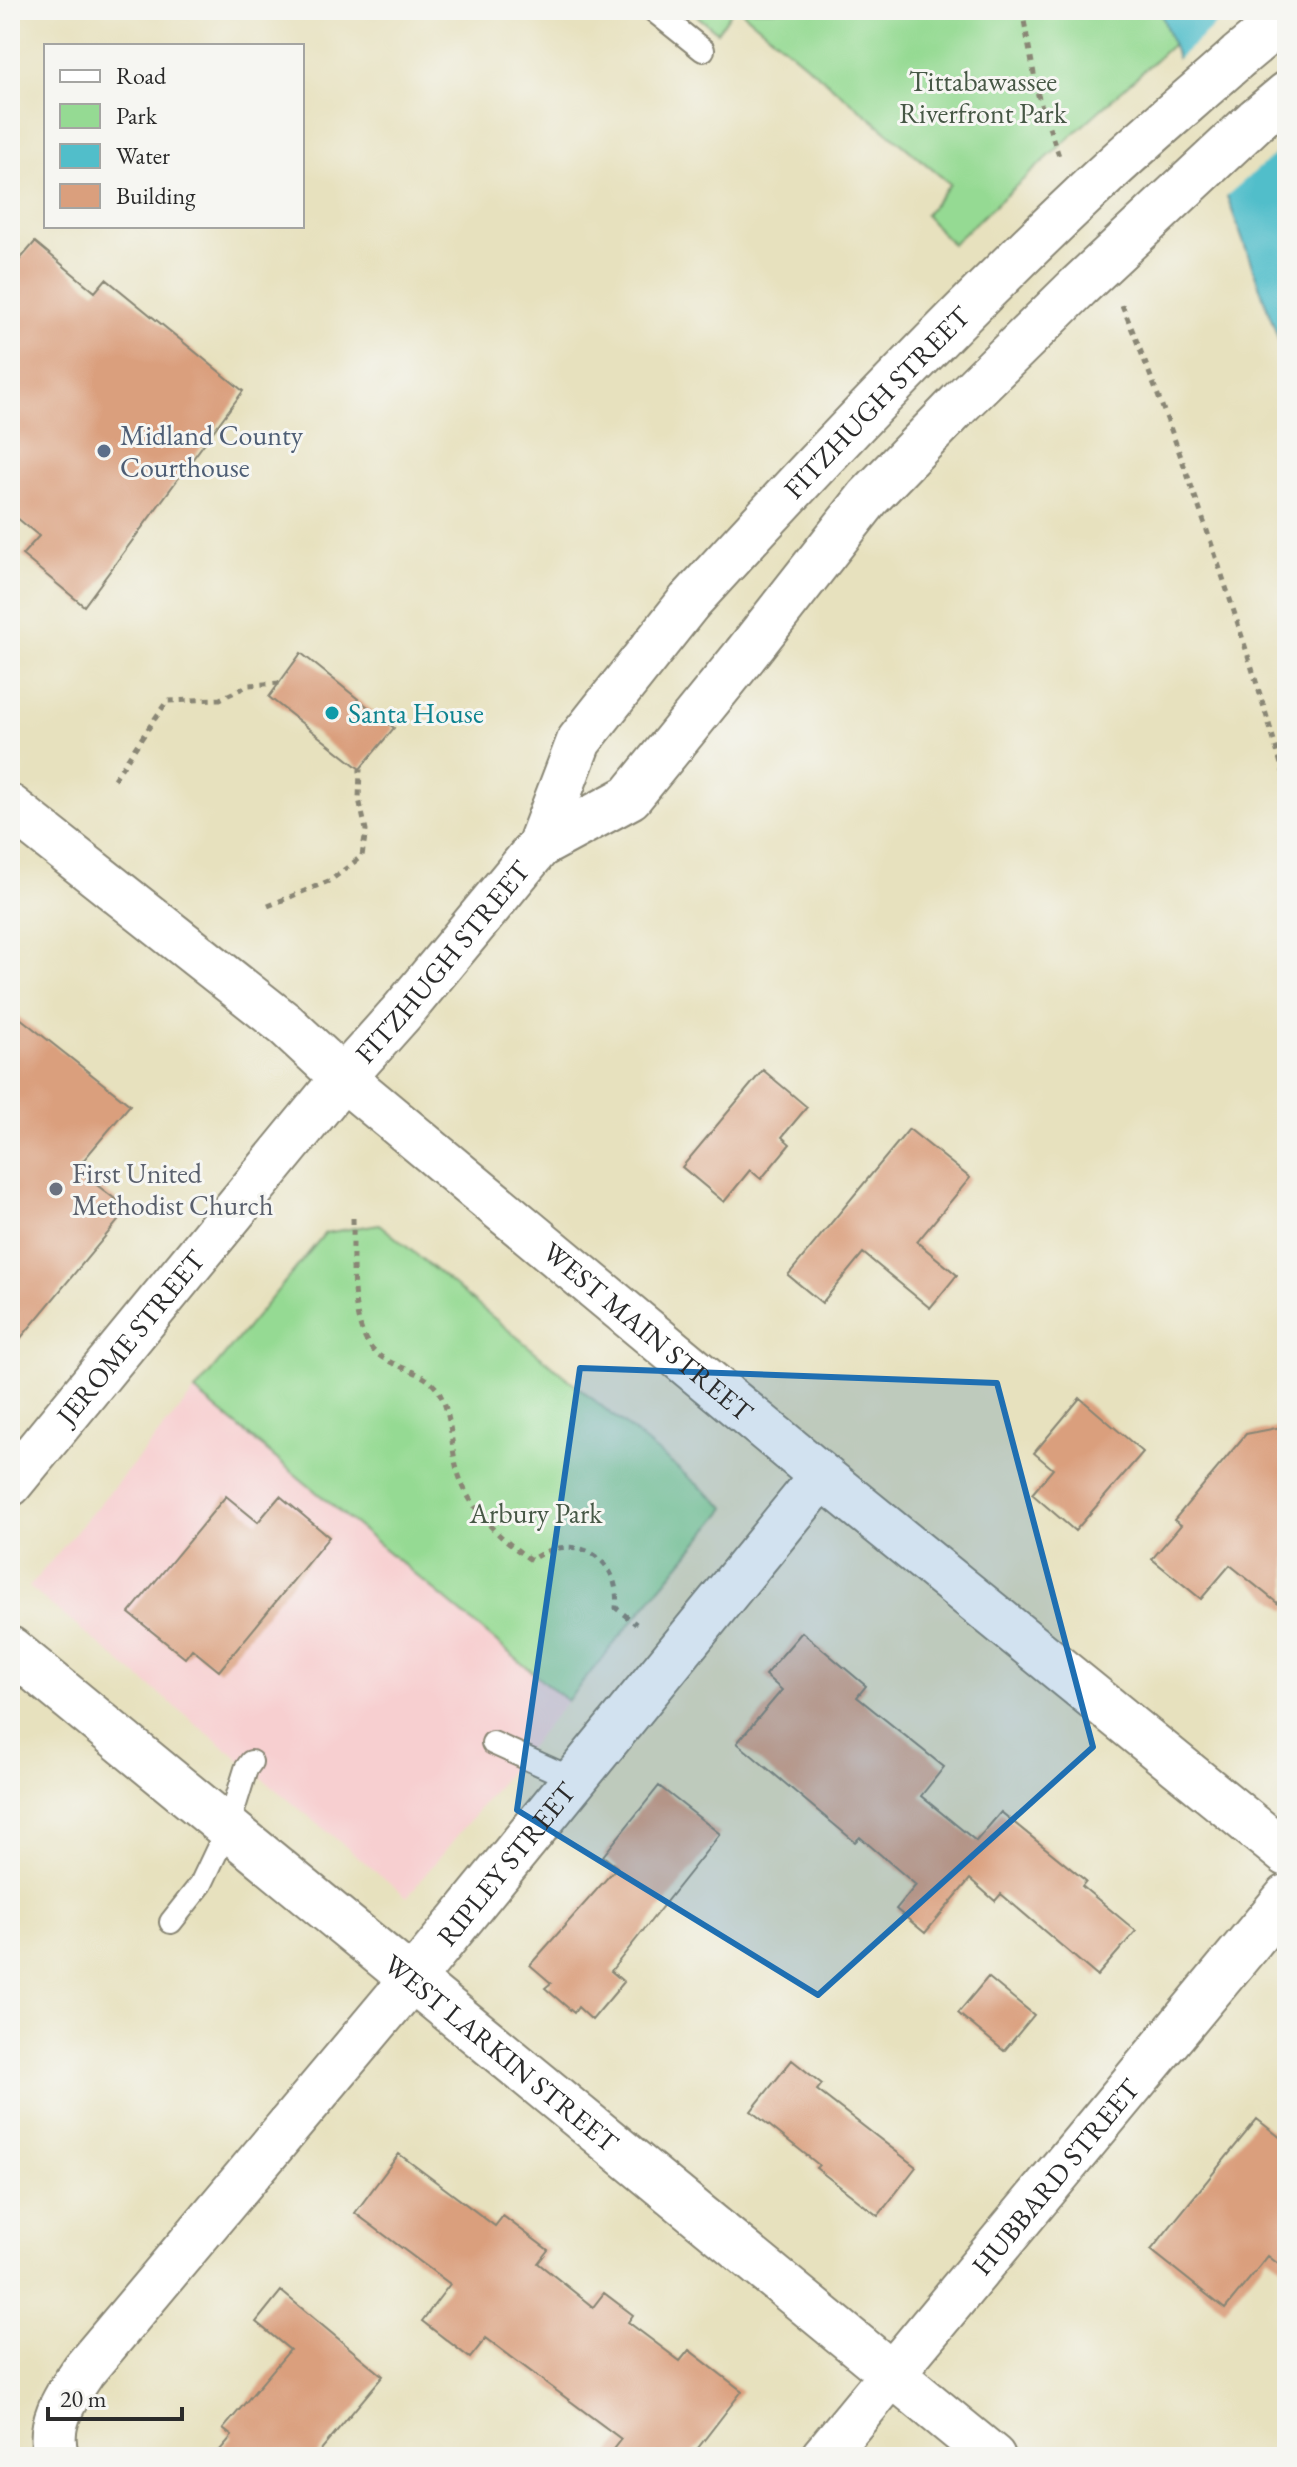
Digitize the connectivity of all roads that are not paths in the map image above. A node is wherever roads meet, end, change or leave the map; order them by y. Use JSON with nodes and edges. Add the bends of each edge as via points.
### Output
{"nodes":[{"id":1,"x":653,"y":10,"type":"edge"},
{"id":2,"x":1287,"y":16,"type":"edge"},
{"id":3,"x":703,"y":50,"type":"dead end"},
{"id":4,"x":1287,"y":94,"type":"edge"},
{"id":5,"x":10,"y":807,"type":"edge"},
{"id":6,"x":539,"y":846,"type":"junction"},
{"id":7,"x":343,"y":1078,"type":"junction"},
{"id":8,"x":822,"y":1476,"type":"junction"},
{"id":9,"x":10,"y":1484,"type":"edge"},
{"id":10,"x":10,"y":1649,"type":"edge"},
{"id":11,"x":493,"y":1743,"type":"dead end"},
{"id":12,"x":251,"y":1762,"type":"dead end"},
{"id":13,"x":575,"y":1780,"type":"junction"},
{"id":14,"x":228,"y":1827,"type":"junction"},
{"id":15,"x":1287,"y":1854,"type":"edge"},
{"id":16,"x":1287,"y":1897,"type":"edge"},
{"id":17,"x":171,"y":1922,"type":"dead end"},
{"id":18,"x":412,"y":1979,"type":"junction"},
{"id":19,"x":892,"y":2373,"type":"junction"},
{"id":20,"x":55,"y":2451,"type":"edge"},
{"id":21,"x":823,"y":2457,"type":"edge"},
{"id":22,"x":993,"y":2457,"type":"edge"}],
"edges":[{"from":1,"to":3,"type":"lane"},
{"from":2,"to":6,"type":"main road","name":"FITZHUGH STREET","bridge":true,"via":[[1092,187],[964,311],[689,602],[579,741]]},
{"from":4,"to":6,"type":"main road","name":"FITZHUGH STREET","bridge":true,"via":[[1166,203],[868,498],[630,797]]},
{"from":5,"to":7,"type":"main road","name":"WEST MAIN STREET","via":[[286,1025]]},
{"from":6,"to":7,"type":"main road","name":"FITZHUGH STREET"},
{"from":7,"to":8,"type":"main road","name":"WEST MAIN STREET"},
{"from":7,"to":9,"type":"main road","name":"JEROME STREET"},
{"from":8,"to":13,"type":"main road","name":"RIPLEY STREET"},
{"from":8,"to":15,"type":"main road","name":"WEST MAIN STREET"},
{"from":10,"to":14,"type":"main road","name":"WEST LARKIN STREET"},
{"from":11,"to":13,"type":"lane"},
{"from":12,"to":14,"type":"lane"},
{"from":13,"to":18,"type":"main road","name":"RIPLEY STREET"},
{"from":14,"to":17,"type":"lane","via":[[201,1884]]},
{"from":14,"to":18,"type":"main road","name":"WEST LARKIN STREET"},
{"from":16,"to":19,"type":"main road","name":"HUBBARD STREET"},
{"from":18,"to":19,"type":"main road","name":"WEST LARKIN STREET"},
{"from":18,"to":20,"type":"main road","name":"RIPLEY STREET","via":[[84,2370],[61,2404]]},
{"from":19,"to":21,"type":"main road","name":"HUBBARD STREET"},
{"from":19,"to":22,"type":"main road","name":"WEST LARKIN STREET"}]}
